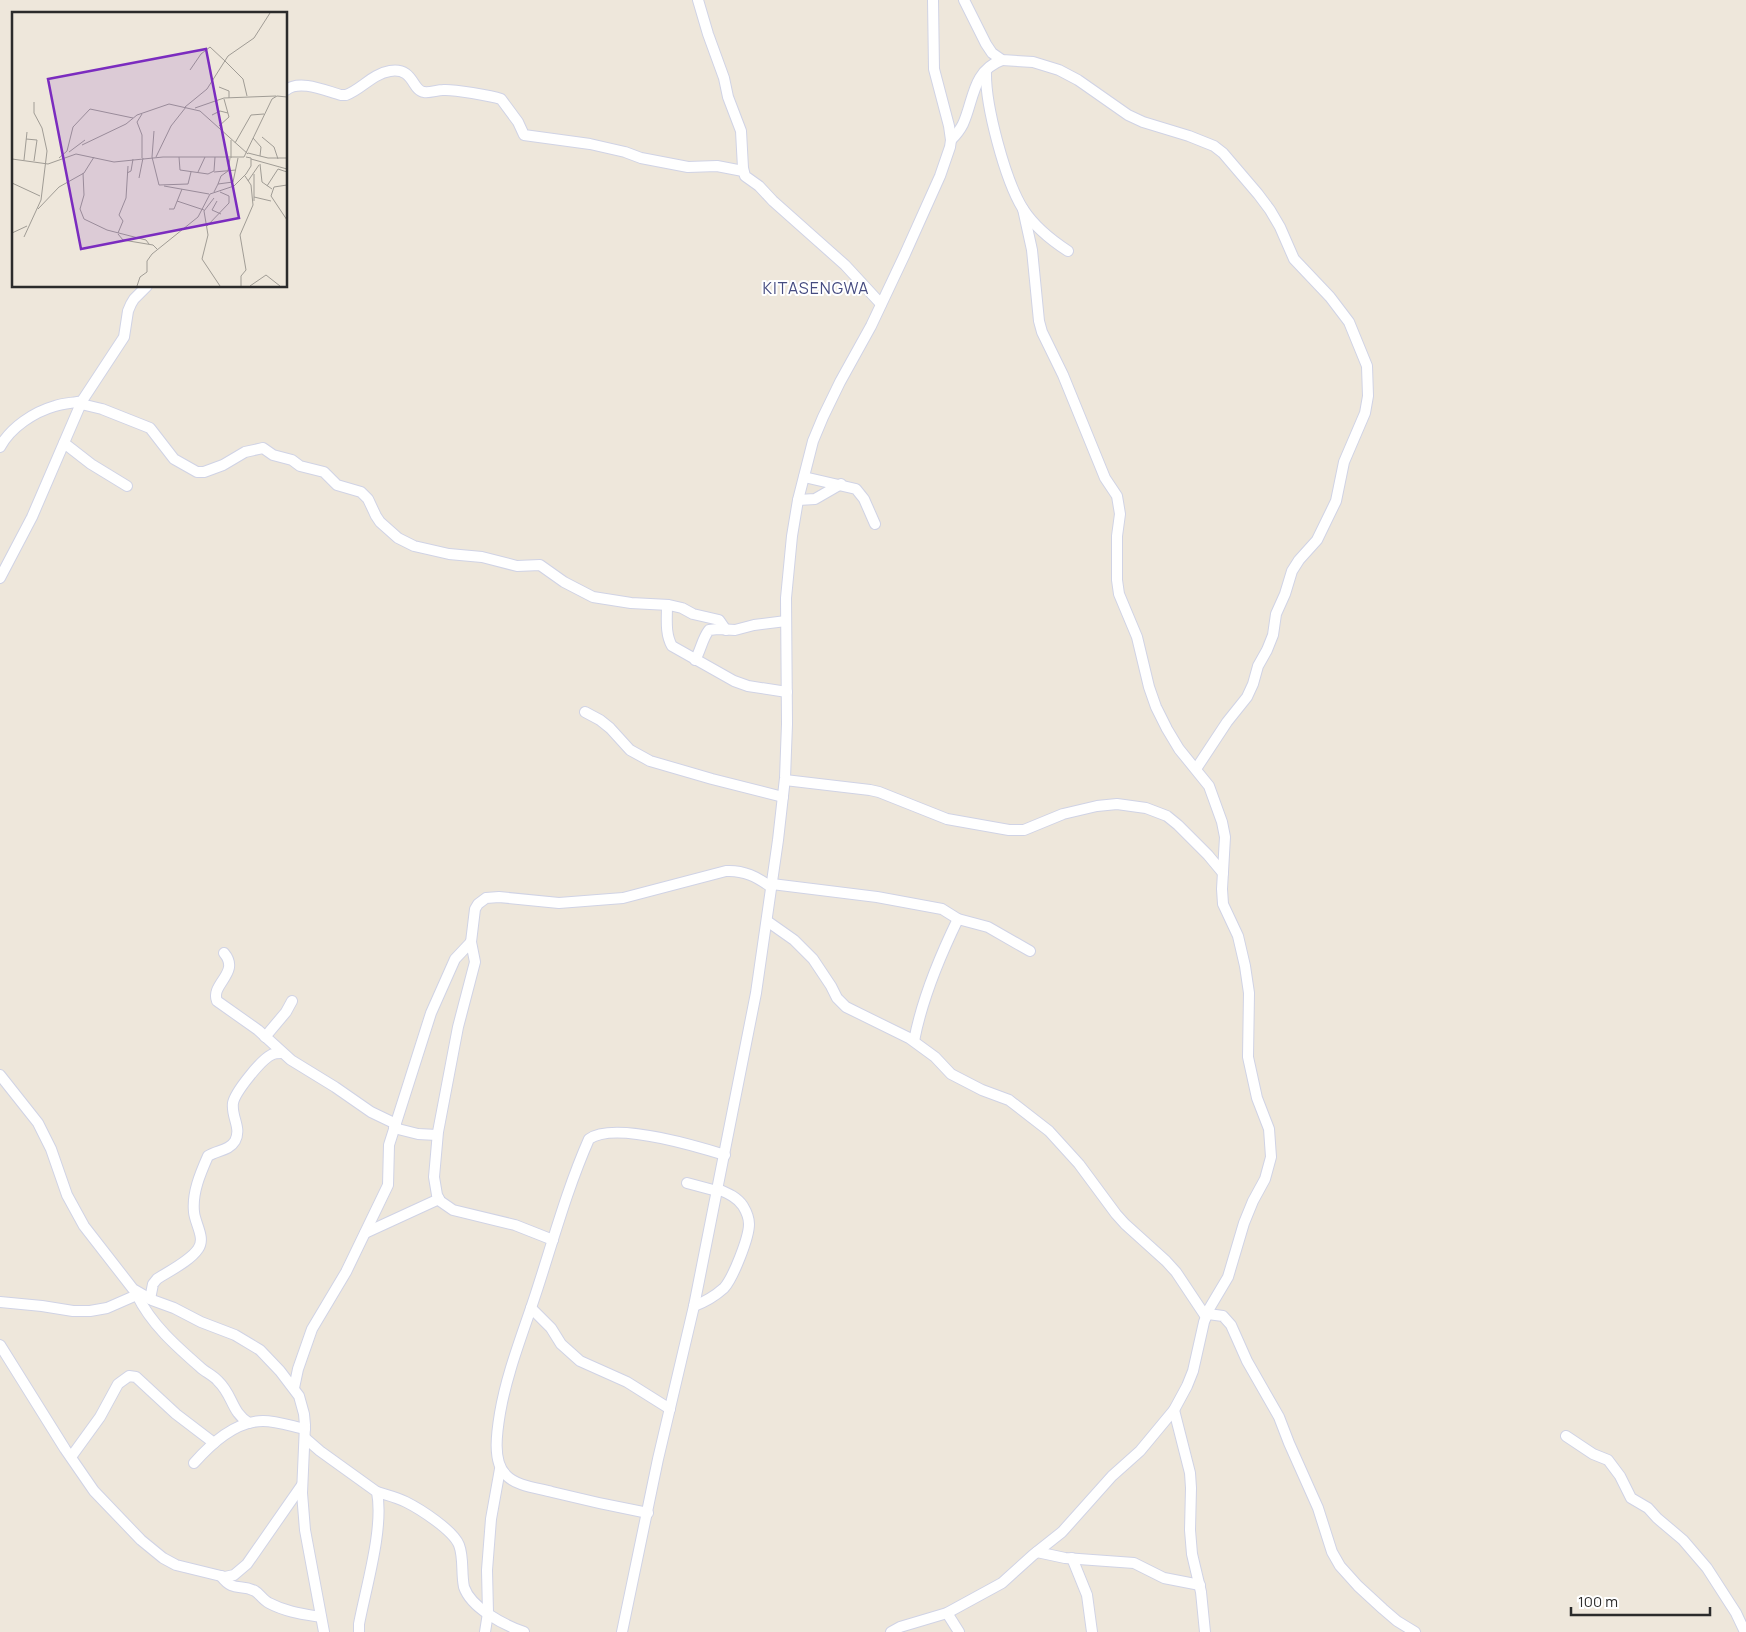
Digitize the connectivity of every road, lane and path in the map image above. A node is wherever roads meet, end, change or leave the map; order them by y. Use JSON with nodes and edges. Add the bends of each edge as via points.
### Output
{"nodes":[{"id":1,"x":698,"y":0,"type":"edge"},
{"id":2,"x":933,"y":0,"type":"edge"},
{"id":3,"x":964,"y":0,"type":"edge"},
{"id":4,"x":1002,"y":60,"type":"junction"},
{"id":5,"x":986,"y":71,"type":"junction"},
{"id":6,"x":288,"y":89,"type":"edge"},
{"id":7,"x":951,"y":140,"type":"junction"},
{"id":8,"x":743,"y":171,"type":"junction"},
{"id":9,"x":1023,"y":209,"type":"junction"},
{"id":10,"x":1068,"y":251,"type":"dead end"},
{"id":11,"x":145,"y":288,"type":"edge"},
{"id":12,"x":881,"y":304,"type":"junction"},
{"id":13,"x":82,"y":402,"type":"junction"},
{"id":14,"x":64,"y":443,"type":"junction"},
{"id":15,"x":0,"y":447,"type":"edge"},
{"id":16,"x":804,"y":477,"type":"junction"},
{"id":17,"x":841,"y":484,"type":"junction"},
{"id":18,"x":127,"y":486,"type":"dead end"},
{"id":19,"x":798,"y":500,"type":"junction"},
{"id":20,"x":875,"y":524,"type":"dead end"},
{"id":21,"x":0,"y":578,"type":"edge"},
{"id":22,"x":666,"y":605,"type":"junction"},
{"id":23,"x":786,"y":621,"type":"junction"},
{"id":24,"x":726,"y":630,"type":"junction"},
{"id":25,"x":695,"y":660,"type":"junction"},
{"id":26,"x":787,"y":692,"type":"junction"},
{"id":27,"x":586,"y":712,"type":"dead end"},
{"id":28,"x":1196,"y":769,"type":"junction"},
{"id":29,"x":785,"y":780,"type":"junction"},
{"id":30,"x":783,"y":797,"type":"junction"},
{"id":31,"x":1223,"y":873,"type":"junction"},
{"id":32,"x":772,"y":885,"type":"junction"},
{"id":33,"x":958,"y":919,"type":"junction"},
{"id":34,"x":767,"y":921,"type":"junction"},
{"id":35,"x":471,"y":942,"type":"junction"},
{"id":36,"x":1030,"y":951,"type":"dead end"},
{"id":37,"x":224,"y":953,"type":"dead end"},
{"id":38,"x":292,"y":1001,"type":"dead end"},
{"id":39,"x":265,"y":1037,"type":"junction"},
{"id":40,"x":914,"y":1041,"type":"junction"},
{"id":41,"x":282,"y":1053,"type":"junction"},
{"id":42,"x":0,"y":1076,"type":"edge"},
{"id":43,"x":395,"y":1126,"type":"junction"},
{"id":44,"x":437,"y":1135,"type":"junction"},
{"id":45,"x":724,"y":1154,"type":"junction"},
{"id":46,"x":687,"y":1182,"type":"dead end"},
{"id":47,"x":717,"y":1190,"type":"junction"},
{"id":48,"x":439,"y":1199,"type":"junction"},
{"id":49,"x":365,"y":1233,"type":"junction"},
{"id":50,"x":553,"y":1240,"type":"junction"},
{"id":51,"x":138,"y":1294,"type":"junction"},
{"id":52,"x":150,"y":1298,"type":"junction"},
{"id":53,"x":0,"y":1302,"type":"edge"},
{"id":54,"x":694,"y":1306,"type":"junction"},
{"id":55,"x":531,"y":1308,"type":"junction"},
{"id":56,"x":1207,"y":1316,"type":"junction"},
{"id":57,"x":0,"y":1345,"type":"edge"},
{"id":58,"x":294,"y":1388,"type":"junction"},
{"id":59,"x":670,"y":1409,"type":"junction"},
{"id":60,"x":1174,"y":1410,"type":"junction"},
{"id":61,"x":250,"y":1423,"type":"junction"},
{"id":62,"x":305,"y":1433,"type":"junction"},
{"id":63,"x":1566,"y":1436,"type":"dead end"},
{"id":64,"x":214,"y":1443,"type":"junction"},
{"id":65,"x":71,"y":1457,"type":"junction"},
{"id":66,"x":194,"y":1463,"type":"dead end"},
{"id":67,"x":500,"y":1469,"type":"junction"},
{"id":68,"x":302,"y":1485,"type":"junction"},
{"id":69,"x":376,"y":1492,"type":"junction"},
{"id":70,"x":648,"y":1513,"type":"junction"},
{"id":71,"x":1036,"y":1552,"type":"junction"},
{"id":72,"x":1072,"y":1558,"type":"junction"},
{"id":73,"x":221,"y":1576,"type":"junction"},
{"id":74,"x":1200,"y":1585,"type":"junction"},
{"id":75,"x":488,"y":1613,"type":"junction"},
{"id":76,"x":947,"y":1613,"type":"junction"},
{"id":77,"x":322,"y":1618,"type":"junction"},
{"id":78,"x":324,"y":1632,"type":"edge"},
{"id":79,"x":359,"y":1632,"type":"edge"},
{"id":80,"x":485,"y":1632,"type":"edge"},
{"id":81,"x":524,"y":1632,"type":"edge"},
{"id":82,"x":622,"y":1632,"type":"edge"},
{"id":83,"x":891,"y":1632,"type":"edge"},
{"id":84,"x":959,"y":1632,"type":"edge"},
{"id":85,"x":1092,"y":1632,"type":"edge"},
{"id":86,"x":1205,"y":1632,"type":"edge"},
{"id":87,"x":1415,"y":1632,"type":"edge"},
{"id":88,"x":1745,"y":1632,"type":"edge"}],
"edges":[{"from":1,"to":8,"type":"street","via":[[741,132]]},
{"from":2,"to":7,"type":"street","via":[[934,69]]},
{"from":3,"to":4,"type":"street","via":[[986,44]]},
{"from":4,"to":5,"type":"street"},
{"from":4,"to":28,"type":"street","via":[[1032,62],[1059,70],[1136,119],[1190,136],[1224,153],[1270,210],[1294,258],[1344,315],[1367,366],[1365,413],[1344,462],[1336,501],[1317,540],[1292,571],[1276,614],[1272,636],[1247,697]]},
{"from":5,"to":7,"type":"street","via":[[973,89],[964,122]]},
{"from":5,"to":9,"type":"street","via":[[986,92],[999,146]]},
{"from":6,"to":8,"type":"street","via":[[301,86],[346,95],[378,75],[399,71],[410,77],[423,92],[444,90],[500,99],[524,135],[590,144],[688,166],[718,166]]},
{"from":7,"to":12,"type":"street","via":[[940,176]]},
{"from":8,"to":12,"type":"street","via":[[845,265]]},
{"from":9,"to":10,"type":"street","via":[[1045,233]]},
{"from":9,"to":28,"type":"street","via":[[1032,250],[1042,332],[1119,504],[1119,594],[1136,636],[1156,707],[1179,749]]},
{"from":11,"to":13,"type":"street","via":[[128,311],[124,337]]},
{"from":12,"to":16,"type":"street","via":[[813,441]]},
{"from":13,"to":14,"type":"street"},
{"from":13,"to":15,"type":"street","via":[[56,406],[30,417]]},
{"from":13,"to":22,"type":"street","via":[[150,428],[174,460],[197,472],[204,472],[245,452],[264,448],[300,466],[324,472],[337,485],[361,492],[380,522],[398,538],[414,546],[517,566],[540,566],[594,597]]},
{"from":14,"to":18,"type":"street"},
{"from":14,"to":21,"type":"street","via":[[32,517]]},
{"from":16,"to":17,"type":"street"},
{"from":16,"to":19,"type":"street"},
{"from":17,"to":19,"type":"street","via":[[815,499]]},
{"from":17,"to":20,"type":"street","via":[[860,493]]},
{"from":19,"to":23,"type":"street","via":[[788,569]]},
{"from":22,"to":24,"type":"street","via":[[719,620]]},
{"from":22,"to":25,"type":"street","via":[[668,640]]},
{"from":23,"to":24,"type":"street"},
{"from":23,"to":26,"type":"street"},
{"from":24,"to":25,"type":"street","via":[[709,630]]},
{"from":25,"to":26,"type":"street","via":[[748,686]]},
{"from":26,"to":29,"type":"street"},
{"from":27,"to":30,"type":"street","via":[[610,728],[630,750],[650,760]]},
{"from":28,"to":31,"type":"street","via":[[1209,786],[1222,822],[1225,838]]},
{"from":29,"to":30,"type":"street"},
{"from":29,"to":31,"type":"street","via":[[879,792],[947,819],[1009,830],[1024,830],[1063,814],[1096,806],[1117,804],[1146,808],[1173,821]]},
{"from":30,"to":32,"type":"street"},
{"from":31,"to":56,"type":"street","via":[[1223,904],[1238,936],[1248,981],[1248,1057],[1257,1098],[1269,1128],[1271,1157],[1265,1179],[1244,1223],[1228,1277]]},
{"from":32,"to":33,"type":"street","via":[[901,900],[942,909]]},
{"from":32,"to":34,"type":"street"},
{"from":32,"to":35,"type":"street","via":[[747,873],[731,871],[715,872],[623,898],[559,903],[486,898],[475,909]]},
{"from":33,"to":36,"type":"street","via":[[983,925]]},
{"from":33,"to":40,"type":"street","via":[[933,975]]},
{"from":34,"to":40,"type":"street","via":[[794,940],[813,959],[840,1002]]},
{"from":34,"to":45,"type":"street"},
{"from":35,"to":43,"type":"street","via":[[455,959],[431,1013]]},
{"from":35,"to":44,"type":"street","via":[[475,962],[458,1027]]},
{"from":37,"to":39,"type":"street","via":[[230,964],[215,998]]},
{"from":38,"to":39,"type":"street"},
{"from":39,"to":41,"type":"street"},
{"from":40,"to":56,"type":"street","via":[[951,1074],[1009,1100],[1057,1138],[1116,1214],[1176,1272]]},
{"from":41,"to":43,"type":"street"},
{"from":41,"to":52,"type":"street","via":[[272,1054],[262,1063],[234,1098],[237,1125],[234,1144],[208,1156],[195,1192],[194,1214],[200,1248],[157,1279]]},
{"from":42,"to":51,"type":"street","via":[[38,1123],[67,1195],[84,1226]]},
{"from":43,"to":44,"type":"street"},
{"from":43,"to":49,"type":"street","via":[[389,1145],[388,1185]]},
{"from":44,"to":48,"type":"street","via":[[434,1177]]},
{"from":45,"to":47,"type":"street"},
{"from":45,"to":50,"type":"street","via":[[628,1132],[596,1134],[581,1157]]},
{"from":46,"to":47,"type":"street"},
{"from":47,"to":54,"type":"street"},
{"from":47,"to":54,"type":"street","via":[[738,1199],[744,1207],[748,1216],[748,1234],[728,1282],[710,1299]]},
{"from":48,"to":49,"type":"street"},
{"from":48,"to":50,"type":"street","via":[[453,1210],[515,1225]]},
{"from":49,"to":58,"type":"street","via":[[336,1292],[312,1329]]},
{"from":50,"to":55,"type":"street"},
{"from":51,"to":52,"type":"street"},
{"from":51,"to":53,"type":"street","via":[[107,1308],[90,1311]]},
{"from":51,"to":61,"type":"street","via":[[156,1325],[198,1366],[218,1380],[240,1417]]},
{"from":52,"to":58,"type":"street","via":[[248,1342],[270,1359]]},
{"from":54,"to":59,"type":"street"},
{"from":55,"to":59,"type":"street","via":[[561,1344],[580,1360],[627,1382]]},
{"from":55,"to":67,"type":"street","via":[[500,1413],[497,1450]]},
{"from":56,"to":60,"type":"street","via":[[1188,1386]]},
{"from":56,"to":87,"type":"street","via":[[1223,1316],[1231,1324],[1247,1361],[1279,1417],[1340,1566],[1383,1609]]},
{"from":57,"to":65,"type":"street"},
{"from":58,"to":62,"type":"street","via":[[302,1405]]},
{"from":59,"to":70,"type":"street"},
{"from":60,"to":71,"type":"street","via":[[1140,1451],[1112,1476],[1062,1532]]},
{"from":60,"to":74,"type":"street","via":[[1190,1473],[1192,1554]]},
{"from":61,"to":62,"type":"street","via":[[264,1421]]},
{"from":61,"to":64,"type":"street","via":[[225,1433]]},
{"from":62,"to":68,"type":"street"},
{"from":62,"to":69,"type":"street","via":[[320,1451]]},
{"from":63,"to":88,"type":"street","via":[[1608,1460],[1631,1498],[1648,1508],[1684,1540],[1707,1568]]},
{"from":64,"to":65,"type":"street","via":[[136,1377],[129,1376],[118,1384],[100,1417]]},
{"from":64,"to":66,"type":"street"},
{"from":65,"to":73,"type":"street","via":[[94,1492],[164,1558],[176,1565]]},
{"from":67,"to":70,"type":"street","via":[[510,1479],[529,1486]]},
{"from":67,"to":75,"type":"street","via":[[491,1519]]},
{"from":68,"to":73,"type":"street","via":[[247,1564],[234,1575]]},
{"from":68,"to":77,"type":"street","via":[[305,1530]]},
{"from":69,"to":75,"type":"street","via":[[407,1503],[453,1536],[461,1551],[467,1594]]},
{"from":69,"to":79,"type":"street","via":[[378,1525]]},
{"from":70,"to":82,"type":"street"},
{"from":71,"to":72,"type":"street"},
{"from":71,"to":76,"type":"street","via":[[1002,1583]]},
{"from":72,"to":74,"type":"street","via":[[1134,1563],[1164,1578]]},
{"from":72,"to":85,"type":"street","via":[[1087,1595]]},
{"from":73,"to":77,"type":"street","via":[[229,1585],[254,1590],[277,1607]]},
{"from":74,"to":86,"type":"street"},
{"from":75,"to":80,"type":"street"},
{"from":75,"to":81,"type":"street"},
{"from":76,"to":83,"type":"street"},
{"from":76,"to":84,"type":"street"},
{"from":77,"to":78,"type":"street"}]}
